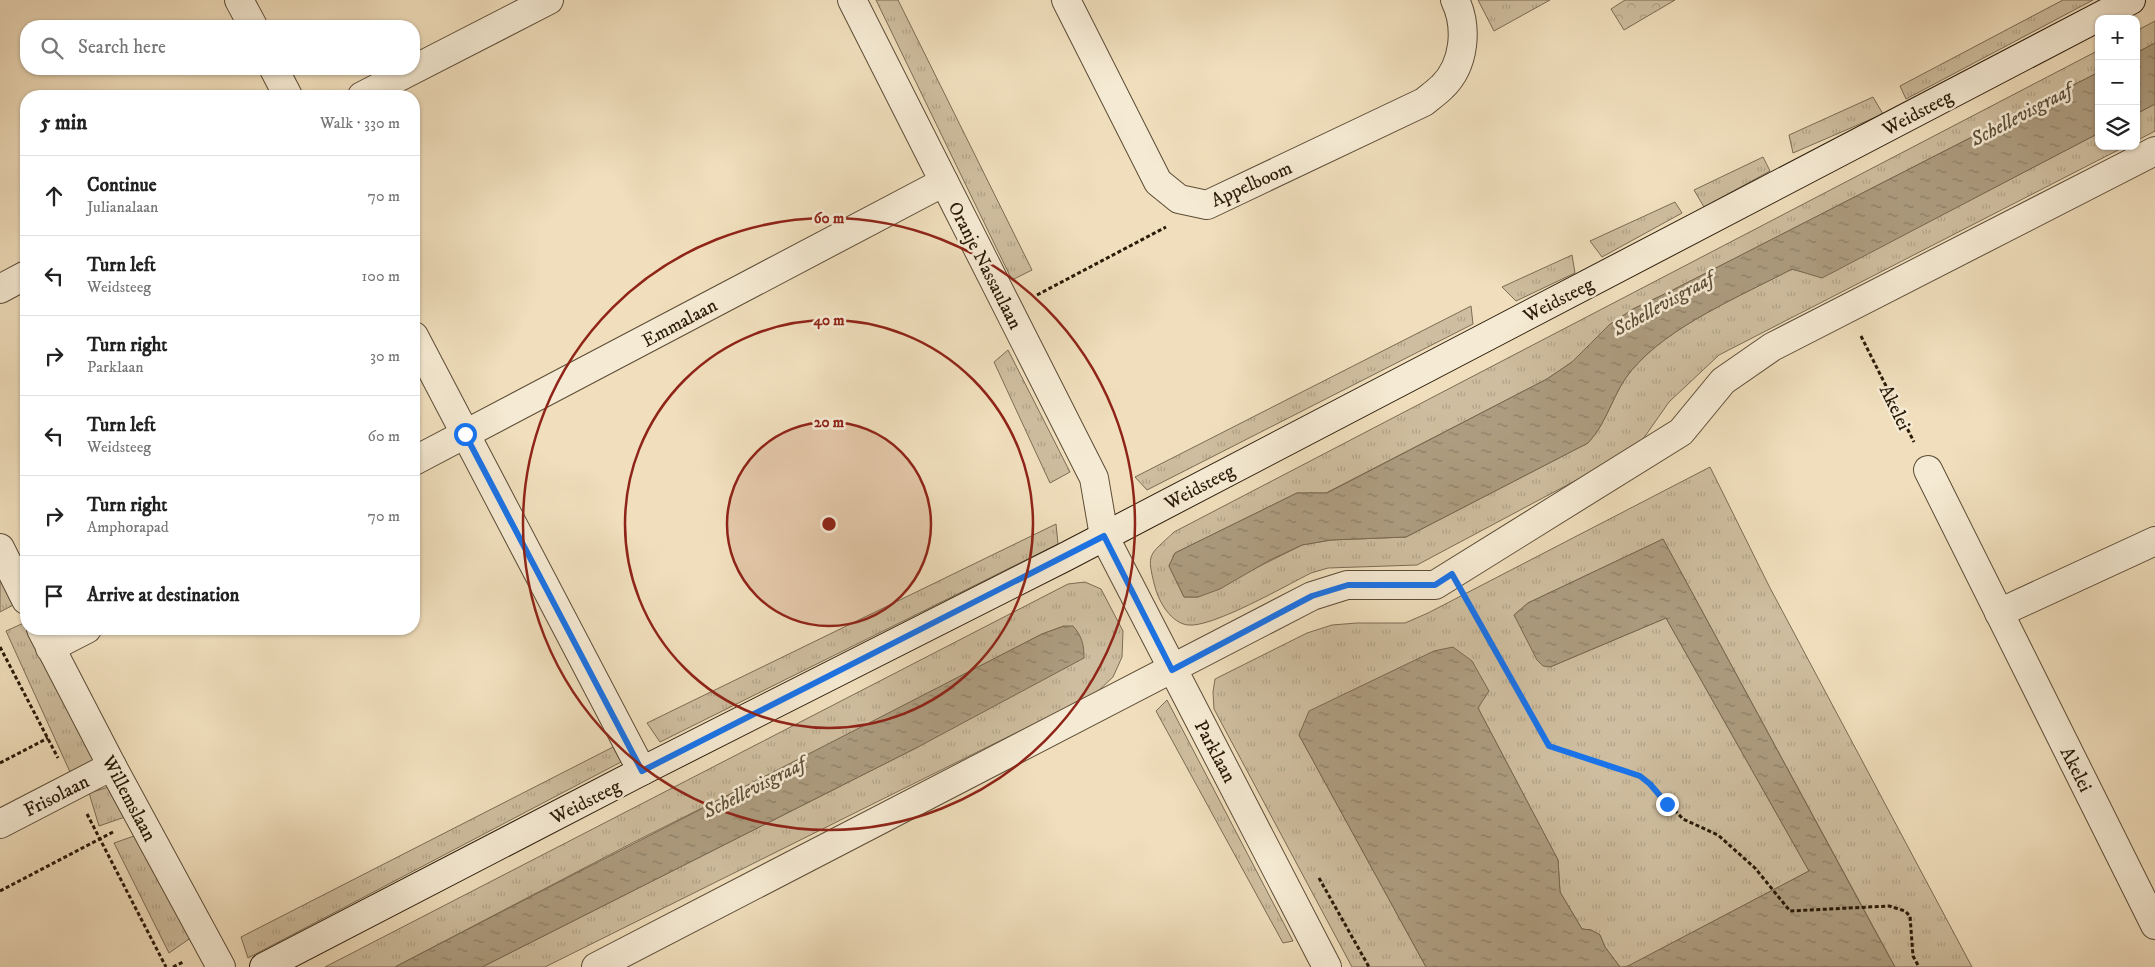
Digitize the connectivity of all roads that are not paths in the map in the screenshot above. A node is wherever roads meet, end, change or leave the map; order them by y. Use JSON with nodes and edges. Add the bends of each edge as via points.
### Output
{"nodes":[{"id":1,"x":240,"y":0,"type":"edge"},
{"id":2,"x":549,"y":0,"type":"edge"},
{"id":3,"x":852,"y":0,"type":"edge"},
{"id":4,"x":1066,"y":0,"type":"edge"},
{"id":5,"x":1455,"y":0,"type":"edge"},
{"id":6,"x":2131,"y":0,"type":"edge"},
{"id":7,"x":250,"y":20,"type":"edge"},
{"id":8,"x":420,"y":66,"type":"edge"},
{"id":9,"x":277,"y":75,"type":"edge"},
{"id":10,"x":403,"y":75,"type":"edge"},
{"id":11,"x":285,"y":90,"type":"edge"},
{"id":12,"x":374,"y":90,"type":"edge"},
{"id":13,"x":2155,"y":151,"type":"edge"},
{"id":14,"x":944,"y":182,"type":"junction"},
{"id":15,"x":20,"y":278,"type":"edge"},
{"id":16,"x":0,"y":289,"type":"edge"},
{"id":17,"x":420,"y":348,"type":"edge"},
{"id":18,"x":465,"y":434,"type":"junction"},
{"id":19,"x":420,"y":458,"type":"edge"},
{"id":20,"x":1928,"y":470,"type":"road end"},
{"id":21,"x":1104,"y":536,"type":"junction"},
{"id":22,"x":2154,"y":542,"type":"edge"},
{"id":23,"x":0,"y":548,"type":"edge"},
{"id":24,"x":20,"y":588,"type":"edge"},
{"id":25,"x":1999,"y":613,"type":"junction"},
{"id":26,"x":60,"y":635,"type":"edge"},
{"id":27,"x":46,"y":638,"type":"edge"},
{"id":28,"x":1172,"y":670,"type":"junction"},
{"id":29,"x":112,"y":766,"type":"junction"},
{"id":30,"x":642,"y":771,"type":"junction"},
{"id":31,"x":0,"y":824,"type":"edge"},
{"id":32,"x":2155,"y":925,"type":"edge"},
{"id":33,"x":1324,"y":966,"type":"edge"},
{"id":34,"x":221,"y":967,"type":"edge"},
{"id":35,"x":264,"y":967,"type":"edge"},
{"id":36,"x":596,"y":967,"type":"edge"}],
"edges":[{"from":1,"to":7,"type":"street"},
{"from":2,"to":8,"type":"street"},
{"from":3,"to":14,"type":"street","name":"Oranje Nassaulaan"},
{"from":4,"to":5,"type":"street","name":"Appelboom","via":[[1158,182],[1179,199],[1207,205],[1424,102],[1443,86],[1456,68],[1464,32]]},
{"from":6,"to":21,"type":"street","name":"Weidsteeg"},
{"from":9,"to":11,"type":"street"},
{"from":10,"to":12,"type":"street"},
{"from":13,"to":28,"type":"street","via":[[1772,347],[1723,381],[1680,432],[1435,585],[1348,585],[1312,596]]},
{"from":14,"to":18,"type":"street","name":"Emmalaan"},
{"from":14,"to":21,"type":"street","name":"Oranje Nassaulaan","via":[[1094,478]]},
{"from":15,"to":16,"type":"street"},
{"from":17,"to":18,"type":"street"},
{"from":18,"to":19,"type":"street","name":"Emmalaan"},
{"from":18,"to":30,"type":"street"},
{"from":20,"to":25,"type":"street","name":"Akelei"},
{"from":21,"to":28,"type":"street","name":"Parklaan"},
{"from":21,"to":30,"type":"street","name":"Weidsteeg"},
{"from":22,"to":25,"type":"street"},
{"from":23,"to":24,"type":"street"},
{"from":25,"to":32,"type":"street","name":"Akelei"},
{"from":26,"to":27,"type":"street"},
{"from":27,"to":29,"type":"street","name":"Willemslaan"},
{"from":28,"to":33,"type":"street","name":"Parklaan"},
{"from":28,"to":36,"type":"street"},
{"from":29,"to":31,"type":"street","name":"Frisolaan"},
{"from":29,"to":34,"type":"street","name":"Willemslaan"},
{"from":30,"to":35,"type":"street","name":"Weidsteeg"}]}
